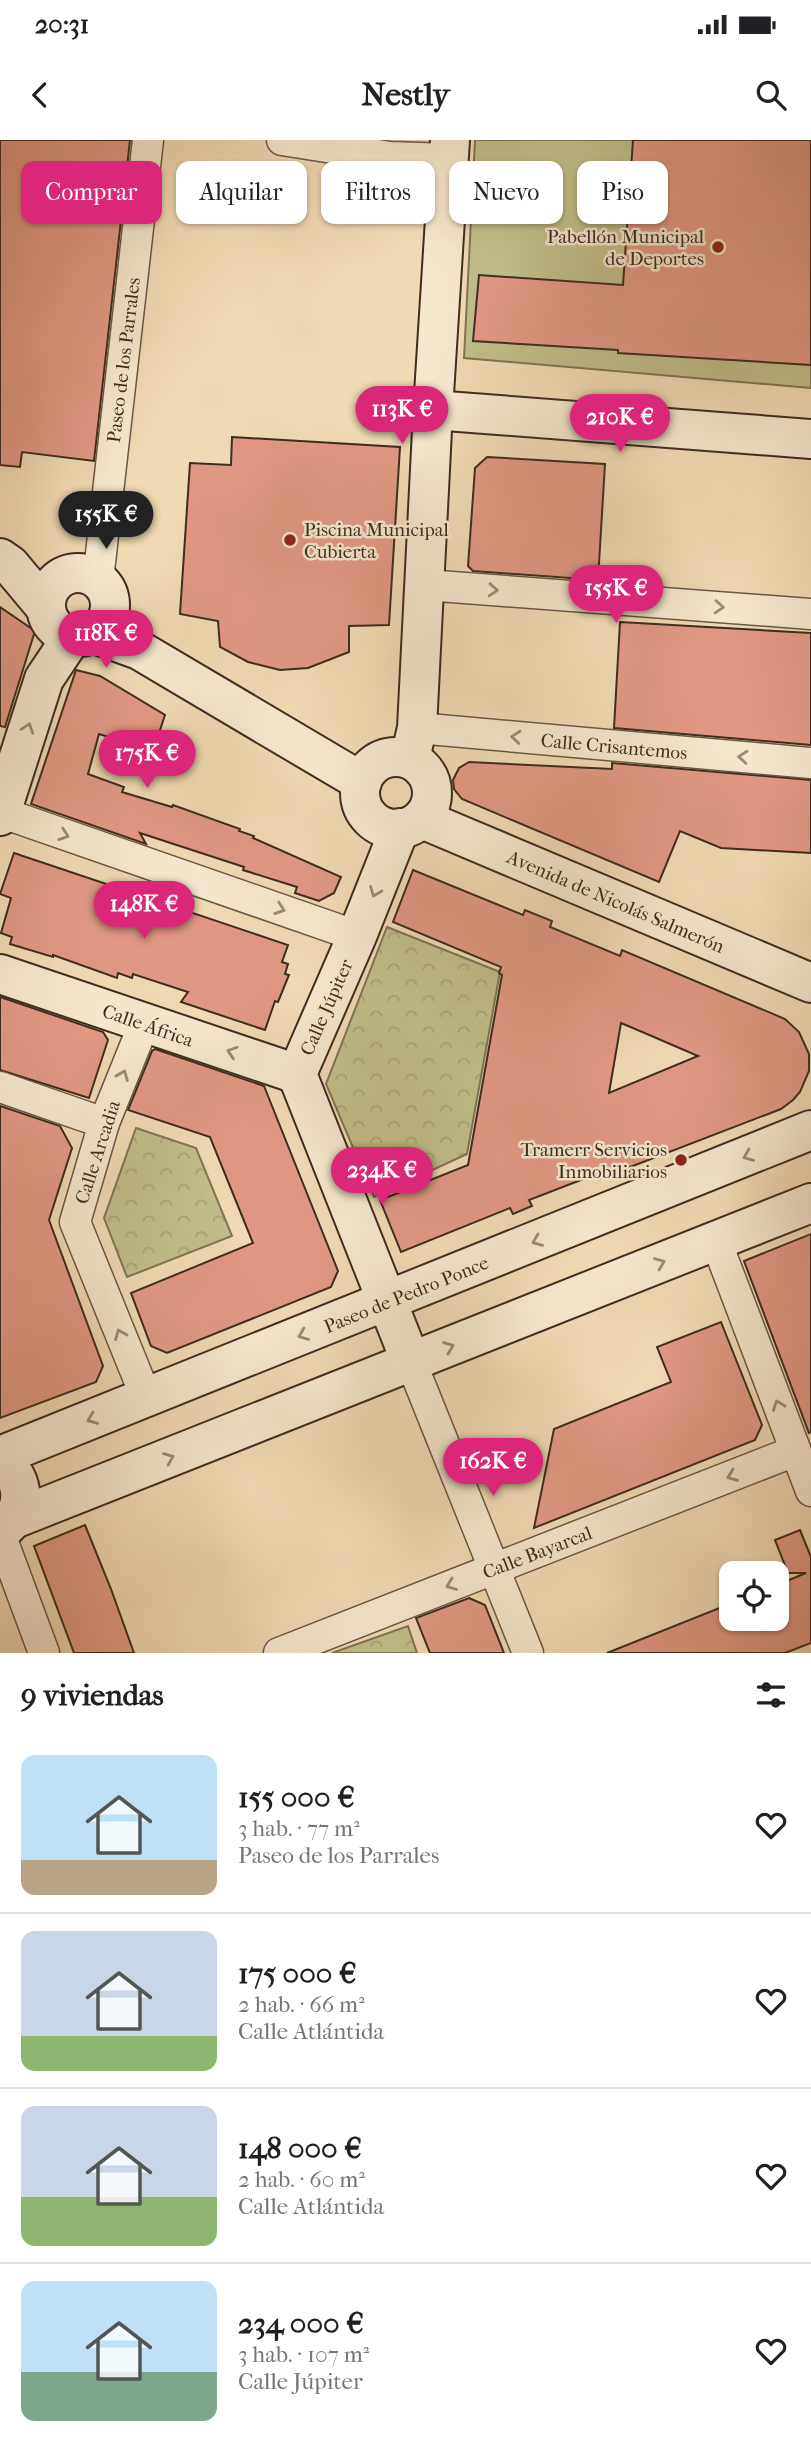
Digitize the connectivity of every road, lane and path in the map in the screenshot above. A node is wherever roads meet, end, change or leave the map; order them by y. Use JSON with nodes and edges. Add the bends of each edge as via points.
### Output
{"nodes":[{"id":1,"x":148,"y":140,"type":"edge"},
{"id":2,"x":282,"y":140,"type":"edge"},
{"id":3,"x":391,"y":149,"type":"edge"},
{"id":4,"x":450,"y":149,"type":"edge"},
{"id":5,"x":433,"y":410,"type":"junction"},
{"id":6,"x":811,"y":439,"type":"edge"},
{"id":7,"x":5,"y":562,"type":"edge"},
{"id":8,"x":425,"y":585,"type":"junction"},
{"id":9,"x":88,"y":607,"type":"junction"},
{"id":10,"x":811,"y":614,"type":"edge"},
{"id":11,"x":413,"y":744,"type":"junction"},
{"id":12,"x":811,"y":764,"type":"edge"},
{"id":13,"x":362,"y":782,"type":"junction"},
{"id":14,"x":0,"y":814,"type":"edge"},
{"id":15,"x":411,"y":823,"type":"junction"},
{"id":16,"x":357,"y":936,"type":"junction"},
{"id":17,"x":0,"y":974,"type":"edge"},
{"id":18,"x":804,"y":986,"type":"edge"},
{"id":19,"x":144,"y":1024,"type":"junction"},
{"id":20,"x":297,"y":1074,"type":"junction"},
{"id":21,"x":0,"y":1087,"type":"edge"},
{"id":22,"x":104,"y":1123,"type":"junction"},
{"id":23,"x":809,"y":1129,"type":"edge"},
{"id":24,"x":811,"y":1203,"type":"edge"},
{"id":25,"x":716,"y":1241,"type":"junction"},
{"id":26,"x":387,"y":1302,"type":"junction"},
{"id":27,"x":411,"y":1362,"type":"junction"},
{"id":28,"x":146,"y":1397,"type":"junction"},
{"id":29,"x":795,"y":1451,"type":"junction"},
{"id":30,"x":0,"y":1458,"type":"edge"},
{"id":31,"x":811,"y":1491,"type":"edge"},
{"id":32,"x":5,"y":1528,"type":"edge"},
{"id":33,"x":494,"y":1569,"type":"junction"},
{"id":34,"x":44,"y":1653,"type":"edge"},
{"id":35,"x":279,"y":1653,"type":"edge"},
{"id":36,"x":528,"y":1653,"type":"edge"}],
"edges":[{"from":1,"to":9,"type":"street","name":"Paseo de los Parrales"},
{"from":2,"to":3,"type":"street"},
{"from":3,"to":4,"type":"street"},
{"from":4,"to":5,"type":"street"},
{"from":5,"to":6,"type":"street"},
{"from":5,"to":8,"type":"street"},
{"from":7,"to":9,"type":"street"},
{"from":7,"to":9,"type":"street","via":[[46,608],[54,627]]},
{"from":8,"to":10,"type":"street","one_way":true},
{"from":8,"to":11,"type":"street"},
{"from":9,"to":13,"type":"street","via":[[139,650]]},
{"from":14,"to":9,"type":"street","one_way":true,"via":[[44,678]]},
{"from":12,"to":11,"type":"street","name":"Calle Crisantemos","one_way":true},
{"from":11,"to":13,"type":"street","via":[[398,757],[376,763]]},
{"from":11,"to":15,"type":"street","via":[[432,786],[432,797],[428,809]]},
{"from":13,"to":15,"type":"street","via":[[360,794],[369,816],[388,828]]},
{"from":14,"to":16,"type":"street","one_way":true},
{"from":15,"to":16,"type":"street","name":"Calle Júpiter","one_way":true},
{"from":15,"to":18,"type":"street","name":"Avenida de Nicolás Salmerón"},
{"from":16,"to":20,"type":"street","name":"Calle Júpiter"},
{"from":17,"to":19,"type":"street","name":"Calle África"},
{"from":20,"to":19,"type":"street","name":"Calle África","one_way":true},
{"from":22,"to":19,"type":"street","name":"Calle Arcadia","one_way":true},
{"from":20,"to":26,"type":"street","name":"Calle Júpiter"},
{"from":21,"to":22,"type":"street"},
{"from":28,"to":22,"type":"street","name":"Calle Arcadia","one_way":true,"via":[[75,1222]]},
{"from":23,"to":26,"type":"street","name":"Paseo de Pedro Ponce","one_way":true},
{"from":24,"to":25,"type":"street"},
{"from":27,"to":25,"type":"street","one_way":true},
{"from":29,"to":25,"type":"street","one_way":true},
{"from":26,"to":27,"type":"street","name":"Calle Júpiter"},
{"from":26,"to":28,"type":"street","name":"Paseo de Pedro Ponce","one_way":true},
{"from":32,"to":27,"type":"street","one_way":true},
{"from":27,"to":33,"type":"street","name":"Calle Júpiter"},
{"from":28,"to":30,"type":"street","name":"Paseo de Pedro Ponce","one_way":true},
{"from":29,"to":31,"type":"street"},
{"from":29,"to":33,"type":"street","name":"Calle Bayarcal","one_way":true},
{"from":30,"to":32,"type":"street","via":[[17,1477],[21,1491],[20,1506]]},
{"from":32,"to":34,"type":"street"},
{"from":33,"to":35,"type":"street","name":"Calle Bayarcal","one_way":true},
{"from":33,"to":36,"type":"street","name":"Calle Júpiter"}]}
